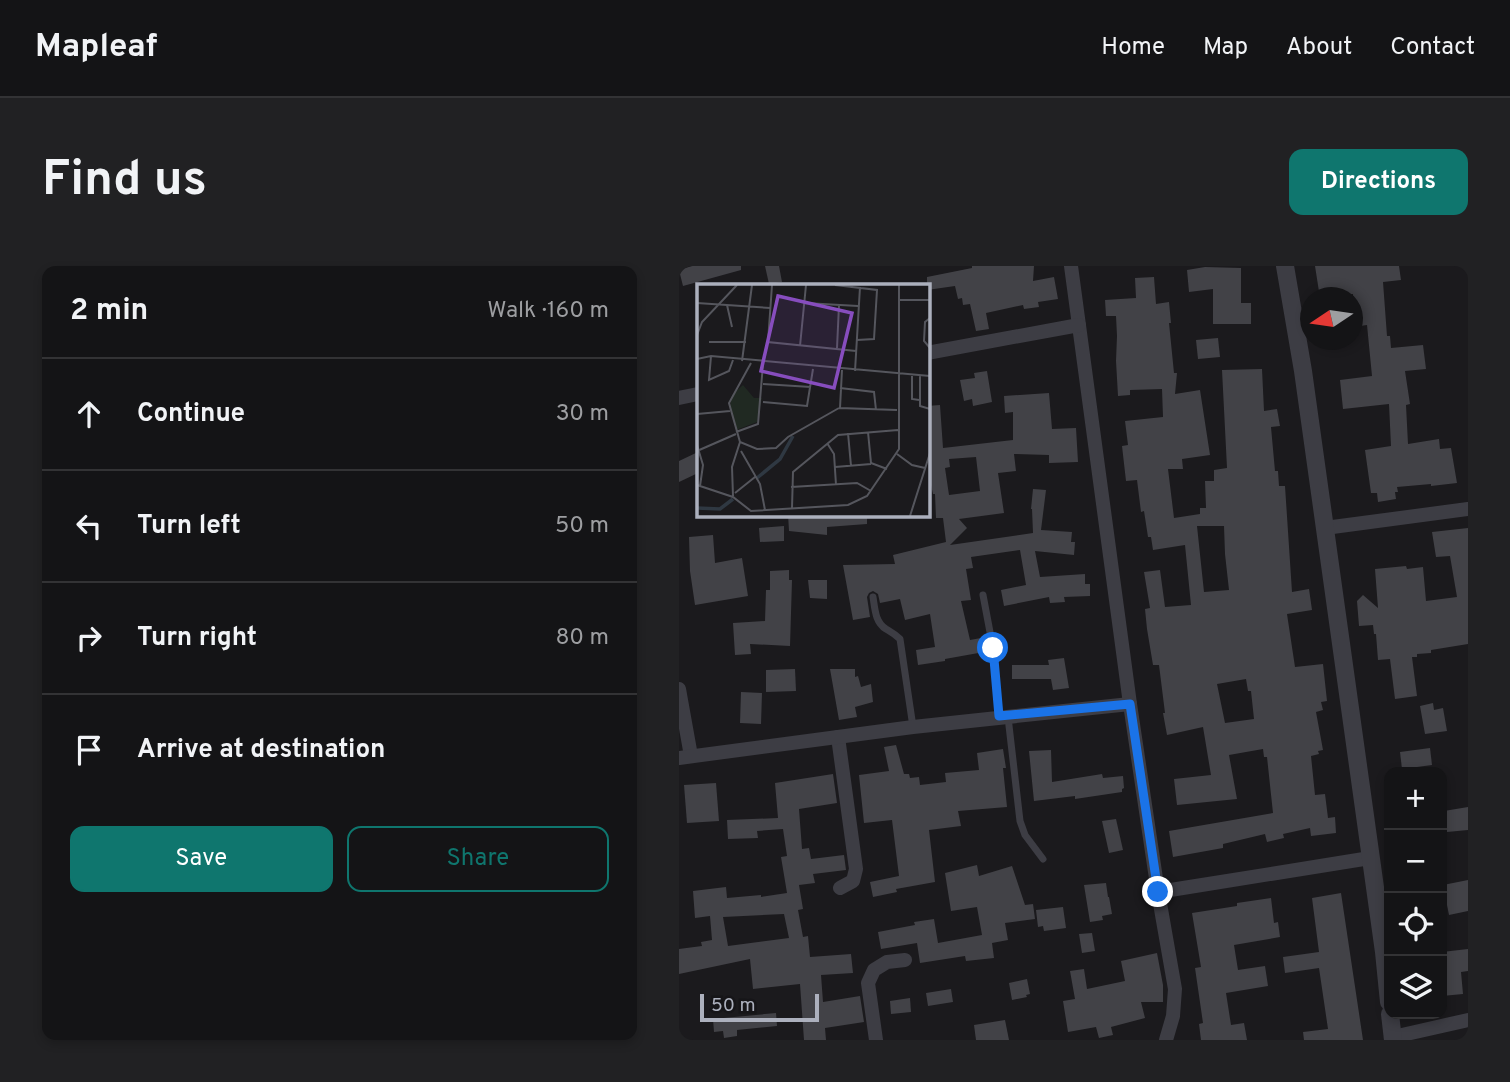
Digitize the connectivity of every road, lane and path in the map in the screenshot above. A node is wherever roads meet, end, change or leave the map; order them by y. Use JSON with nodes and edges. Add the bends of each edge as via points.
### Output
{"nodes":[{"id":1,"x":1071,"y":266,"type":"edge"},
{"id":2,"x":1285,"y":266,"type":"edge"},
{"id":3,"x":1079,"y":325,"type":"junction"},
{"id":4,"x":929,"y":353,"type":"edge"},
{"id":5,"x":697,"y":394,"type":"edge"},
{"id":6,"x":679,"y":398,"type":"edge"},
{"id":7,"x":1468,"y":509,"type":"edge"},
{"id":8,"x":1325,"y":527,"type":"junction"},
{"id":9,"x":983,"y":595,"type":"dead end"},
{"id":10,"x":873,"y":597,"type":"dead end"},
{"id":11,"x":679,"y":689,"type":"edge"},
{"id":12,"x":1130,"y":704,"type":"junction"},
{"id":13,"x":1004,"y":716,"type":"junction"},
{"id":14,"x":913,"y":727,"type":"junction"},
{"id":15,"x":838,"y":737,"type":"junction"},
{"id":16,"x":685,"y":757,"type":"edge"},
{"id":17,"x":1370,"y":858,"type":"junction"},
{"id":18,"x":1043,"y":859,"type":"dead end"},
{"id":19,"x":839,"y":888,"type":"dead end"},
{"id":20,"x":1158,"y":892,"type":"junction"},
{"id":21,"x":1384,"y":956,"type":"edge"},
{"id":22,"x":905,"y":960,"type":"dead end"},
{"id":23,"x":1391,"y":1019,"type":"edge"},
{"id":24,"x":1468,"y":1020,"type":"edge"},
{"id":25,"x":1393,"y":1039,"type":"edge"},
{"id":26,"x":876,"y":1040,"type":"edge"},
{"id":27,"x":1166,"y":1040,"type":"edge"}],
"edges":[{"from":1,"to":3,"type":"street"},
{"from":2,"to":8,"type":"street"},
{"from":3,"to":4,"type":"street"},
{"from":3,"to":12,"type":"street"},
{"from":5,"to":6,"type":"street"},
{"from":7,"to":8,"type":"street"},
{"from":8,"to":17,"type":"street"},
{"from":9,"to":13,"type":"lane"},
{"from":10,"to":14,"type":"lane","via":[[877,620],[899,639]]},
{"from":11,"to":16,"type":"street"},
{"from":12,"to":13,"type":"street"},
{"from":12,"to":20,"type":"street"},
{"from":13,"to":14,"type":"street"},
{"from":13,"to":18,"type":"lane","via":[[1020,821]]},
{"from":14,"to":15,"type":"street"},
{"from":15,"to":16,"type":"street"},
{"from":15,"to":19,"type":"street","via":[[856,869],[853,881]]},
{"from":17,"to":20,"type":"street"},
{"from":17,"to":21,"type":"street"},
{"from":20,"to":27,"type":"street","via":[[1175,989]]},
{"from":22,"to":26,"type":"street","via":[[887,962],[874,970],[868,983]]},
{"from":23,"to":25,"type":"street"},
{"from":24,"to":25,"type":"street"}]}
